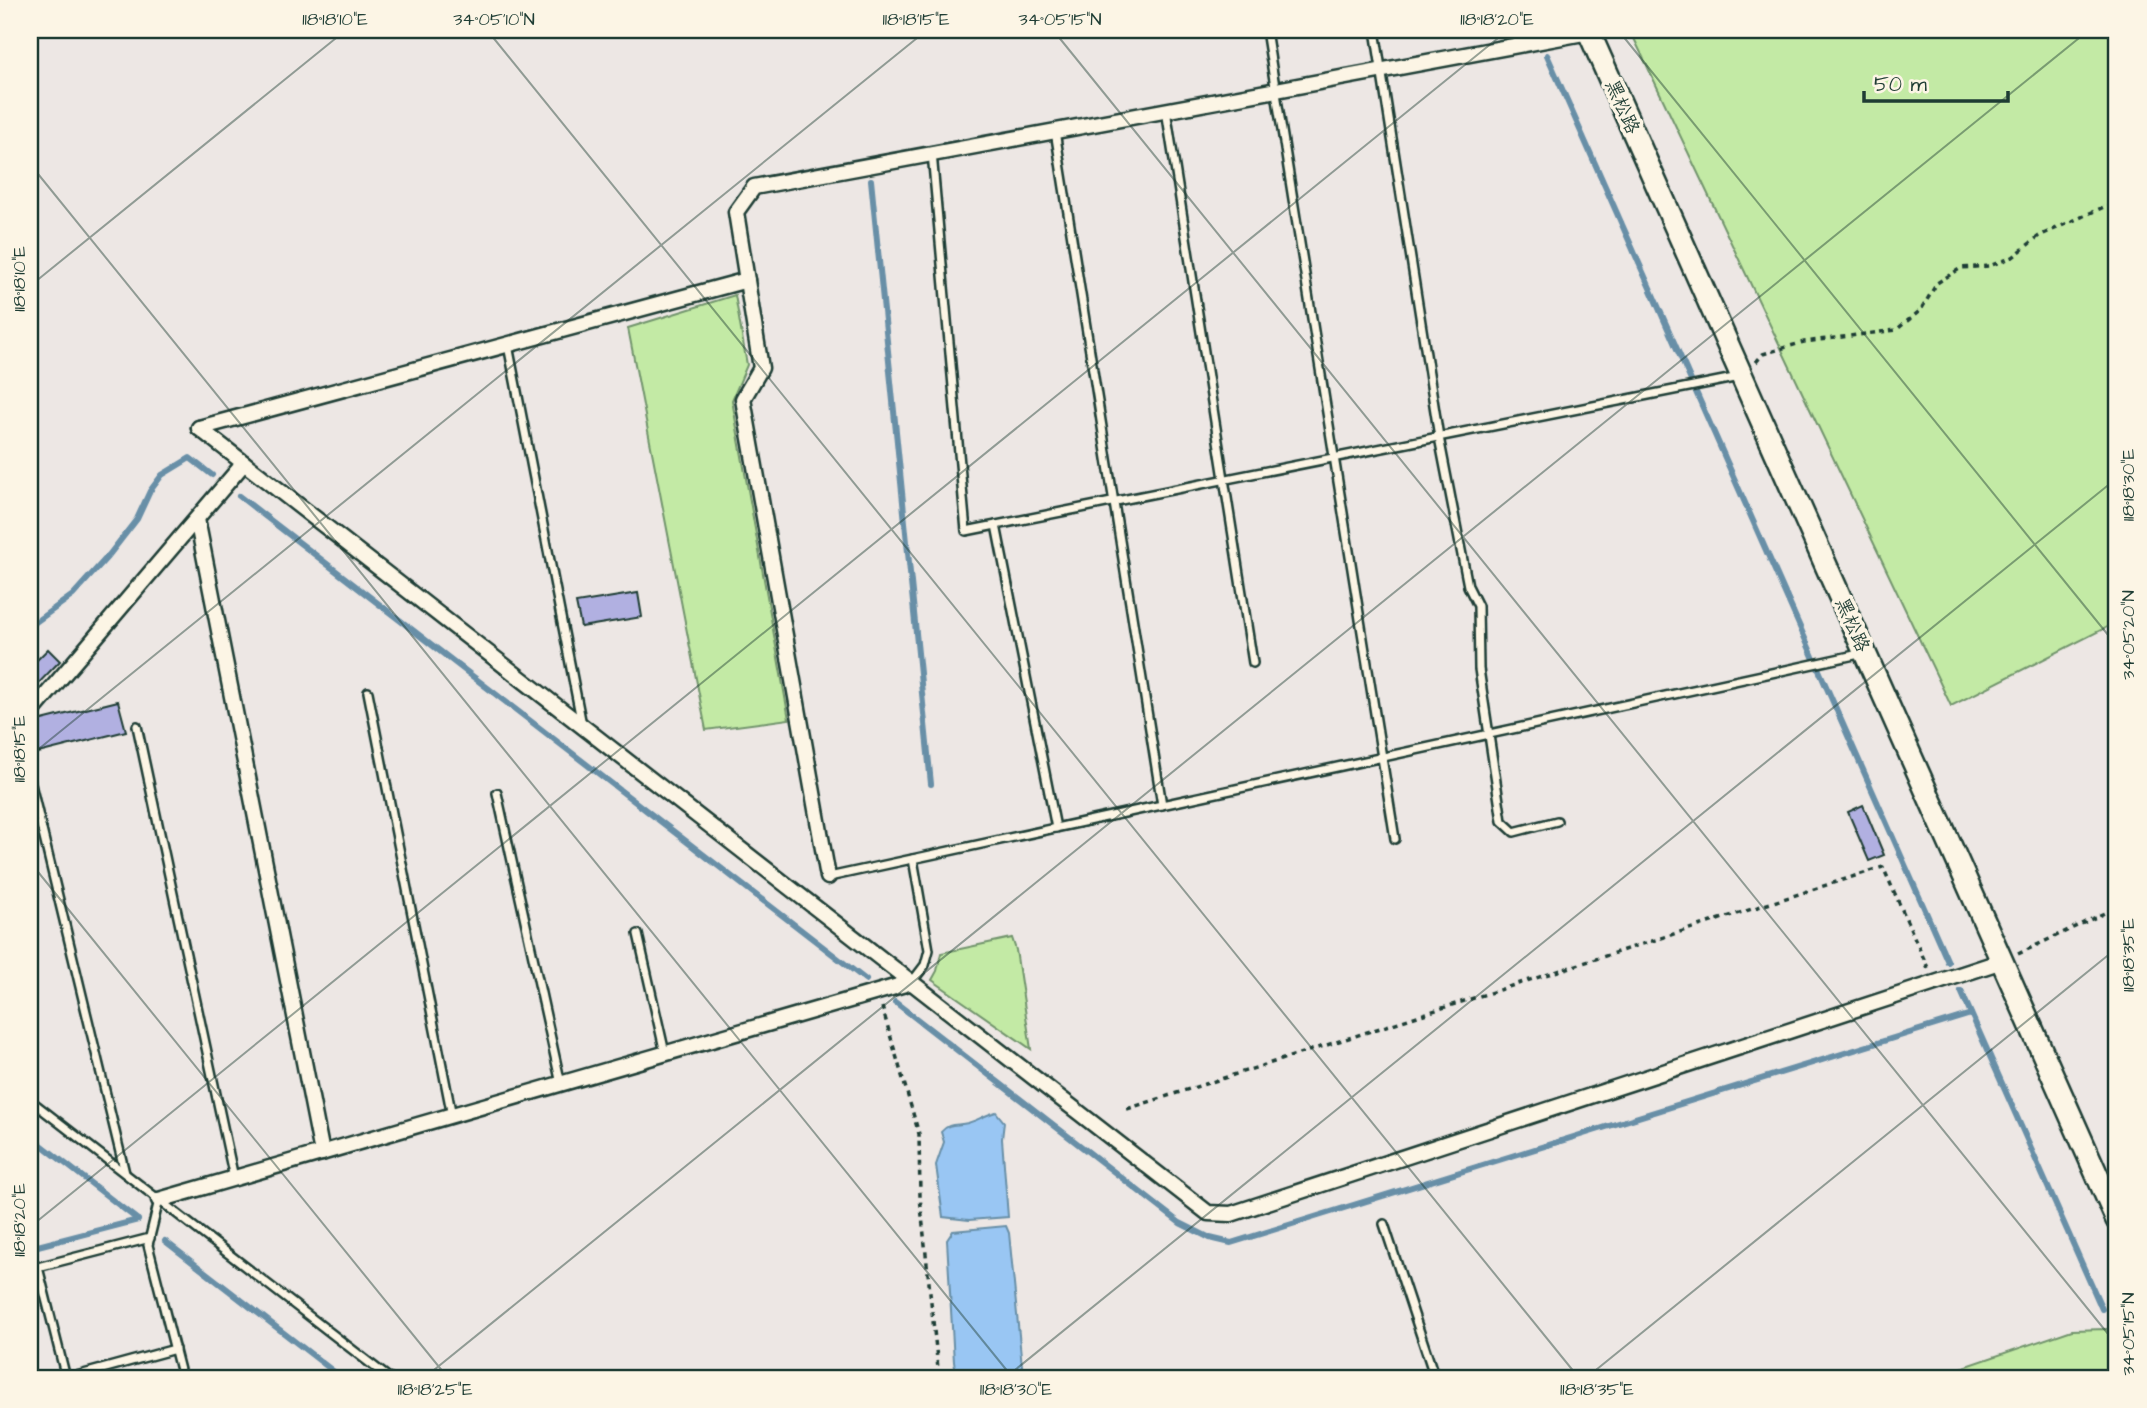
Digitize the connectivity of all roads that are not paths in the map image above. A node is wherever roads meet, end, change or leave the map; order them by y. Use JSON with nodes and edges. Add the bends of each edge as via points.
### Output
{"nodes":[{"id":1,"x":1266,"y":30,"type":"edge"},
{"id":2,"x":1375,"y":30,"type":"edge"},
{"id":3,"x":1589,"y":31,"type":"edge"},
{"id":4,"x":1381,"y":70,"type":"junction"},
{"id":5,"x":1275,"y":89,"type":"junction"},
{"id":6,"x":1166,"y":110,"type":"junction"},
{"id":7,"x":1055,"y":130,"type":"junction"},
{"id":8,"x":932,"y":153,"type":"junction"},
{"id":9,"x":747,"y":280,"type":"junction"},
{"id":10,"x":508,"y":345,"type":"junction"},
{"id":11,"x":1742,"y":377,"type":"junction"},
{"id":12,"x":1439,"y":437,"type":"junction"},
{"id":13,"x":1334,"y":458,"type":"junction"},
{"id":14,"x":244,"y":463,"type":"junction"},
{"id":15,"x":1224,"y":480,"type":"junction"},
{"id":16,"x":1114,"y":502,"type":"junction"},
{"id":17,"x":197,"y":519,"type":"junction"},
{"id":18,"x":996,"y":525,"type":"junction"},
{"id":19,"x":1865,"y":652,"type":"junction"},
{"id":20,"x":1253,"y":663,"type":"dead end"},
{"id":21,"x":368,"y":692,"type":"dead end"},
{"id":22,"x":30,"y":714,"type":"edge"},
{"id":23,"x":137,"y":726,"type":"dead end"},
{"id":24,"x":583,"y":726,"type":"junction"},
{"id":25,"x":1489,"y":734,"type":"junction"},
{"id":26,"x":1382,"y":757,"type":"junction"},
{"id":27,"x":30,"y":780,"type":"edge"},
{"id":28,"x":497,"y":793,"type":"dead end"},
{"id":29,"x":1163,"y":805,"type":"junction"},
{"id":30,"x":1557,"y":821,"type":"dead end"},
{"id":31,"x":1056,"y":828,"type":"junction"},
{"id":32,"x":1395,"y":839,"type":"dead end"},
{"id":33,"x":913,"y":859,"type":"junction"},
{"id":34,"x":828,"y":877,"type":"joint"},
{"id":35,"x":638,"y":934,"type":"dead end"},
{"id":36,"x":2001,"y":961,"type":"junction"},
{"id":37,"x":912,"y":982,"type":"junction"},
{"id":38,"x":666,"y":1053,"type":"junction"},
{"id":39,"x":561,"y":1084,"type":"junction"},
{"id":40,"x":30,"y":1100,"type":"edge"},
{"id":41,"x":452,"y":1116,"type":"junction"},
{"id":42,"x":322,"y":1153,"type":"junction"},
{"id":43,"x":126,"y":1175,"type":"junction"},
{"id":44,"x":234,"y":1179,"type":"junction"},
{"id":45,"x":159,"y":1200,"type":"junction"},
{"id":46,"x":2117,"y":1220,"type":"edge"},
{"id":47,"x":1384,"y":1224,"type":"dead end"},
{"id":48,"x":150,"y":1238,"type":"junction"},
{"id":49,"x":34,"y":1268,"type":"edge"},
{"id":50,"x":175,"y":1349,"type":"junction"},
{"id":51,"x":104,"y":1369,"type":"junction"},
{"id":52,"x":67,"y":1378,"type":"edge"},
{"id":53,"x":106,"y":1378,"type":"edge"},
{"id":54,"x":182,"y":1378,"type":"edge"},
{"id":55,"x":389,"y":1378,"type":"edge"},
{"id":56,"x":1435,"y":1378,"type":"edge"}],
"edges":[{"from":1,"to":5,"type":"lane"},
{"from":2,"to":4,"type":"lane"},
{"from":3,"to":4,"type":"street"},
{"from":3,"to":11,"type":"street","name":"黑松路"},
{"from":4,"to":5,"type":"street"},
{"from":4,"to":12,"type":"lane"},
{"from":5,"to":6,"type":"street"},
{"from":5,"to":13,"type":"lane"},
{"from":6,"to":7,"type":"street"},
{"from":6,"to":15,"type":"lane"},
{"from":7,"to":8,"type":"street"},
{"from":7,"to":16,"type":"lane"},
{"from":8,"to":9,"type":"street","via":[[754,187],[736,212]]},
{"from":8,"to":18,"type":"lane","via":[[966,531]]},
{"from":9,"to":10,"type":"street"},
{"from":9,"to":34,"type":"street","via":[[761,368],[743,399]]},
{"from":10,"to":14,"type":"street","via":[[199,428]]},
{"from":10,"to":24,"type":"lane"},
{"from":11,"to":12,"type":"lane"},
{"from":11,"to":19,"type":"street","name":"黑松路"},
{"from":12,"to":13,"type":"lane"},
{"from":12,"to":25,"type":"lane","via":[[1468,586],[1478,606],[1479,669]]},
{"from":13,"to":15,"type":"lane"},
{"from":13,"to":26,"type":"lane"},
{"from":14,"to":17,"type":"street"},
{"from":14,"to":24,"type":"street"},
{"from":15,"to":16,"type":"lane"},
{"from":15,"to":20,"type":"lane"},
{"from":16,"to":18,"type":"lane"},
{"from":16,"to":29,"type":"lane"},
{"from":17,"to":22,"type":"street"},
{"from":17,"to":42,"type":"street"},
{"from":18,"to":31,"type":"lane"},
{"from":19,"to":25,"type":"lane"},
{"from":19,"to":36,"type":"street","name":"黑松路"},
{"from":21,"to":41,"type":"lane"},
{"from":23,"to":44,"type":"lane"},
{"from":24,"to":37,"type":"street"},
{"from":25,"to":26,"type":"lane"},
{"from":25,"to":30,"type":"lane","via":[[1502,821],[1514,832]]},
{"from":26,"to":29,"type":"lane"},
{"from":26,"to":32,"type":"lane"},
{"from":27,"to":43,"type":"lane"},
{"from":28,"to":39,"type":"lane"},
{"from":29,"to":31,"type":"lane"},
{"from":31,"to":33,"type":"lane"},
{"from":33,"to":34,"type":"lane"},
{"from":33,"to":37,"type":"lane","via":[[929,950],[925,965]]},
{"from":35,"to":38,"type":"lane"},
{"from":36,"to":37,"type":"street","via":[[1231,1214],[1208,1213]]},
{"from":36,"to":46,"type":"street","name":"黑松路"},
{"from":37,"to":38,"type":"street"},
{"from":38,"to":39,"type":"street"},
{"from":39,"to":41,"type":"street"},
{"from":40,"to":43,"type":"lane"},
{"from":41,"to":42,"type":"street"},
{"from":42,"to":44,"type":"street"},
{"from":43,"to":45,"type":"lane"},
{"from":44,"to":45,"type":"street"},
{"from":45,"to":48,"type":"lane"},
{"from":45,"to":55,"type":"lane"},
{"from":47,"to":56,"type":"lane"},
{"from":48,"to":49,"type":"lane"},
{"from":48,"to":50,"type":"lane"},
{"from":49,"to":52,"type":"lane"},
{"from":50,"to":51,"type":"lane"},
{"from":50,"to":54,"type":"lane"},
{"from":51,"to":52,"type":"lane"},
{"from":51,"to":53,"type":"lane"}]}
